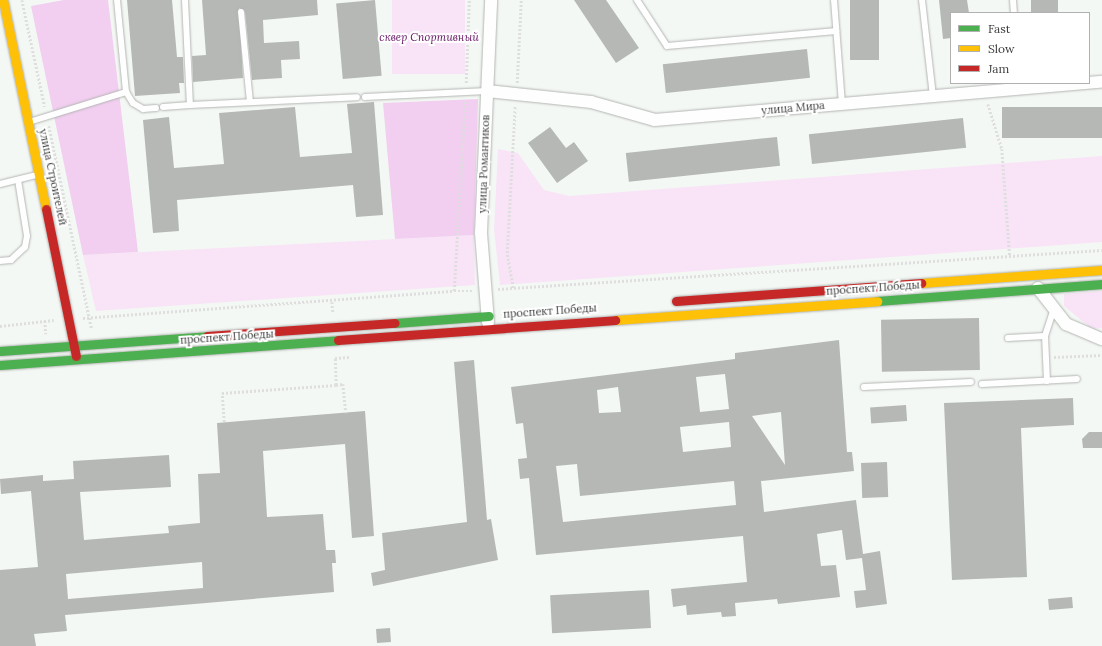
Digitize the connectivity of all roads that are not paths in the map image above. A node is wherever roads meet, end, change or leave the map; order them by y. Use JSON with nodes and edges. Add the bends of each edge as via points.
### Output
{"nodes":[{"id":1,"x":4,"y":0,"type":"edge"},
{"id":2,"x":117,"y":0,"type":"edge"},
{"id":3,"x":185,"y":0,"type":"edge"},
{"id":4,"x":491,"y":0,"type":"edge"},
{"id":5,"x":637,"y":0,"type":"edge"},
{"id":6,"x":834,"y":0,"type":"edge"},
{"id":7,"x":922,"y":0,"type":"edge"},
{"id":8,"x":1013,"y":0,"type":"edge"},
{"id":9,"x":242,"y":12,"type":"dead end"},
{"id":10,"x":1014,"y":12,"type":"edge"},
{"id":11,"x":836,"y":31,"type":"junction"},
{"id":12,"x":1102,"y":82,"type":"edge"},
{"id":13,"x":1090,"y":83,"type":"edge"},
{"id":14,"x":1062,"y":84,"type":"edge"},
{"id":15,"x":1021,"y":86,"type":"edge"},
{"id":16,"x":487,"y":91,"type":"junction"},
{"id":17,"x":126,"y":92,"type":"junction"},
{"id":18,"x":933,"y":96,"type":"junction"},
{"id":19,"x":357,"y":97,"type":"dead end"},
{"id":20,"x":365,"y":97,"type":"dead end"},
{"id":21,"x":250,"y":102,"type":"junction"},
{"id":22,"x":842,"y":104,"type":"junction"},
{"id":23,"x":190,"y":105,"type":"junction"},
{"id":24,"x":163,"y":107,"type":"dead end"},
{"id":25,"x":156,"y":108,"type":"dead end"},
{"id":26,"x":29,"y":122,"type":"junction"},
{"id":27,"x":41,"y":174,"type":"junction"},
{"id":28,"x":18,"y":180,"type":"junction"},
{"id":29,"x":0,"y":184,"type":"edge"},
{"id":30,"x":0,"y":261,"type":"edge"},
{"id":31,"x":1102,"y":270,"type":"edge"},
{"id":32,"x":1038,"y":275,"type":"junction"},
{"id":33,"x":1102,"y":284,"type":"edge"},
{"id":34,"x":1038,"y":288,"type":"junction"},
{"id":35,"x":662,"y":302,"type":"dead end"},
{"id":36,"x":1053,"y":312,"type":"junction"},
{"id":37,"x":504,"y":314,"type":"dead end"},
{"id":38,"x":488,"y":316,"type":"junction"},
{"id":39,"x":489,"y":328,"type":"junction"},
{"id":40,"x":1045,"y":336,"type":"junction"},
{"id":41,"x":1008,"y":338,"type":"dead end"},
{"id":42,"x":1102,"y":339,"type":"edge"},
{"id":43,"x":74,"y":345,"type":"junction"},
{"id":44,"x":0,"y":351,"type":"edge"},
{"id":45,"x":76,"y":359,"type":"junction"},
{"id":46,"x":0,"y":365,"type":"edge"},
{"id":47,"x":1077,"y":379,"type":"dead end"},
{"id":48,"x":1047,"y":381,"type":"junction"},
{"id":49,"x":971,"y":382,"type":"dead end"},
{"id":50,"x":982,"y":384,"type":"dead end"},
{"id":51,"x":864,"y":387,"type":"dead end"}],
"edges":[{"from":1,"to":26,"type":"main road","name":"улица Строителей"},
{"from":2,"to":17,"type":"lane"},
{"from":3,"to":23,"type":"lane"},
{"from":4,"to":16,"type":"street","name":"улица Романтиков"},
{"from":5,"to":11,"type":"lane","via":[[667,46]]},
{"from":6,"to":11,"type":"lane"},
{"from":7,"to":18,"type":"lane"},
{"from":8,"to":10,"type":"lane"},
{"from":9,"to":21,"type":"lane"},
{"from":11,"to":22,"type":"lane"},
{"from":12,"to":13,"type":"street","name":"улица Мира"},
{"from":14,"to":15,"type":"street","name":"улица Мира"},
{"from":15,"to":18,"type":"street","name":"улица Мира"},
{"from":16,"to":20,"type":"lane"},
{"from":16,"to":22,"type":"street","name":"улица Мира","via":[[591,102],[655,120]]},
{"from":16,"to":38,"type":"street","name":"улица Романтиков","via":[[481,234]]},
{"from":17,"to":25,"type":"lane","via":[[133,103],[143,109]]},
{"from":17,"to":26,"type":"lane"},
{"from":18,"to":22,"type":"street","name":"улица Мира"},
{"from":19,"to":21,"type":"lane"},
{"from":21,"to":23,"type":"lane"},
{"from":23,"to":24,"type":"lane"},
{"from":26,"to":27,"type":"main road","name":"улица Строителей"},
{"from":27,"to":28,"type":"lane"},
{"from":27,"to":43,"type":"main road","name":"улица Строителей"},
{"from":28,"to":29,"type":"lane"},
{"from":28,"to":30,"type":"lane","via":[[27,236],[25,247],[11,260]]},
{"from":31,"to":32,"type":"main road","name":"проспект Победы"},
{"from":32,"to":34,"type":"lane"},
{"from":32,"to":35,"type":"main road","name":"проспект Победы"},
{"from":33,"to":34,"type":"main road","name":"проспект Победы"},
{"from":34,"to":36,"type":"street"},
{"from":34,"to":39,"type":"main road","name":"проспект Победы"},
{"from":36,"to":40,"type":"lane"},
{"from":36,"to":42,"type":"street","via":[[1066,324]]},
{"from":37,"to":38,"type":"main road","name":"проспект Победы"},
{"from":38,"to":39,"type":"street","name":"улица Романтиков"},
{"from":38,"to":43,"type":"main road","name":"проспект Победы"},
{"from":39,"to":45,"type":"main road","name":"проспект Победы"},
{"from":40,"to":41,"type":"lane"},
{"from":40,"to":48,"type":"lane"},
{"from":43,"to":44,"type":"main road","name":"проспект Победы"},
{"from":43,"to":45,"type":"main road","name":"улица Строителей"},
{"from":45,"to":46,"type":"main road","name":"проспект Победы"},
{"from":47,"to":48,"type":"lane"},
{"from":48,"to":50,"type":"lane"},
{"from":49,"to":51,"type":"lane"}]}
